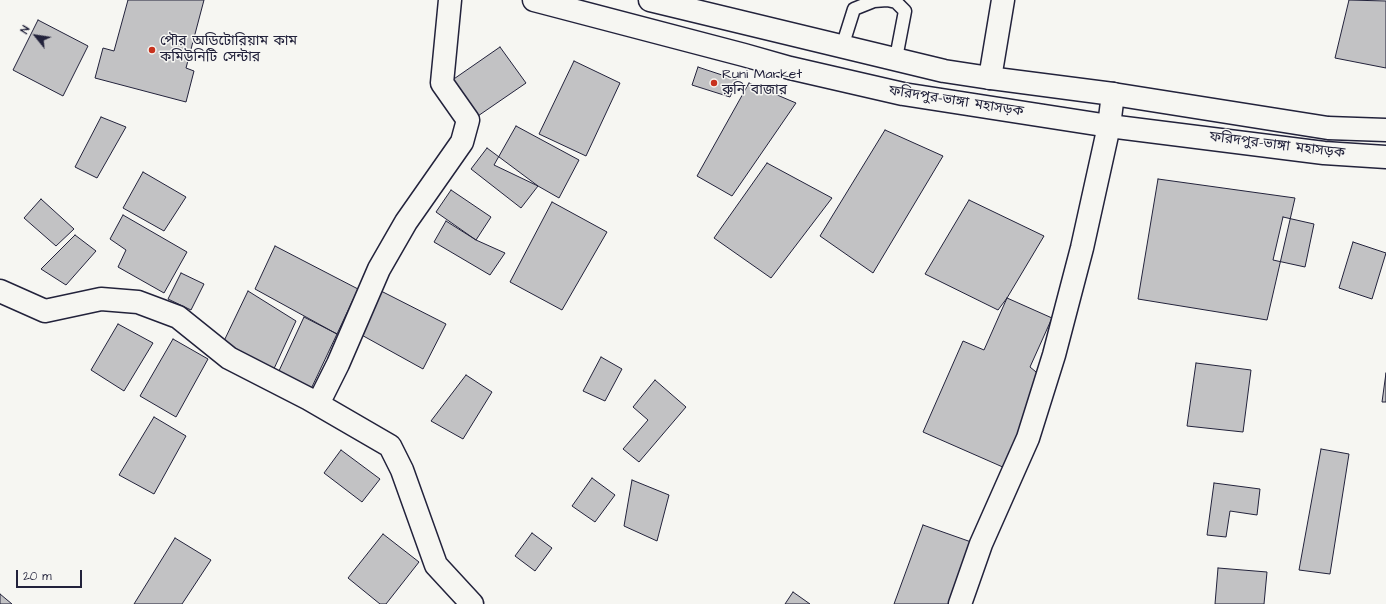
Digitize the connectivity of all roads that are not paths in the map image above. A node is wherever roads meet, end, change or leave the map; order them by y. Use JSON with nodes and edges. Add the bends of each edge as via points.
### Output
{"nodes":[{"id":1,"x":450,"y":0,"type":"edge"},
{"id":2,"x":534,"y":0,"type":"edge"},
{"id":3,"x":650,"y":0,"type":"edge"},
{"id":4,"x":1003,"y":0,"type":"edge"},
{"id":5,"x":798,"y":35,"type":"junction"},
{"id":6,"x":842,"y":47,"type":"junction"},
{"id":7,"x":902,"y":60,"type":"junction"},
{"id":8,"x":790,"y":68,"type":"junction"},
{"id":9,"x":990,"y":78,"type":"junction"},
{"id":10,"x":903,"y":94,"type":"junction"},
{"id":11,"x":1113,"y":94,"type":"junction"},
{"id":12,"x":1109,"y":126,"type":"junction"},
{"id":13,"x":1386,"y":130,"type":"edge"},
{"id":14,"x":1386,"y":157,"type":"edge"},
{"id":15,"x":0,"y":291,"type":"edge"},
{"id":16,"x":318,"y":404,"type":"junction"},
{"id":17,"x":472,"y":604,"type":"edge"},
{"id":18,"x":960,"y":604,"type":"edge"}],
"edges":[{"from":1,"to":16,"type":"main road","via":[[442,83],[468,120],[462,142],[406,222],[378,269],[338,364]]},
{"from":2,"to":8,"type":"main road","name":"ফরিদপুর-ভাঙ্গা মহাসড়ক"},
{"from":3,"to":5,"type":"main road","name":"ফরিদপুর-ভাঙ্গা মহাসড়ক"},
{"from":4,"to":9,"type":"main road"},
{"from":5,"to":6,"type":"main road","name":"ফরিদপুর-ভাঙ্গা মহাসড়ক"},
{"from":5,"to":8,"type":"main road"},
{"from":6,"to":7,"type":"main road","name":"ফরিদপুর-ভাঙ্গা মহাসড়ক"},
{"from":6,"to":7,"type":"lane","via":[[854,9],[874,1],[887,0],[896,2],[904,11]]},
{"from":7,"to":9,"type":"main road","name":"ফরিদপুর-ভাঙ্গা মহাসড়ক"},
{"from":7,"to":10,"type":"main road"},
{"from":8,"to":10,"type":"main road","name":"ফরিদপুর-ভাঙ্গা মহাসড়ক"},
{"from":9,"to":11,"type":"main road","name":"ফরিদপুর-ভাঙ্গা মহাসড়ক"},
{"from":10,"to":12,"type":"main road","name":"ফরিদপুর-ভাঙ্গা মহাসড়ক"},
{"from":11,"to":12,"type":"main road"},
{"from":11,"to":13,"type":"main road","name":"ফরিদপুর-ভাঙ্গা মহাসড়ক","via":[[1328,128]]},
{"from":12,"to":14,"type":"main road","name":"ফরিদপুর-ভাঙ্গা মহাসড়ক","via":[[1324,153]]},
{"from":12,"to":18,"type":"main road","via":[[1082,248],[1054,355],[1028,438],[981,544]]},
{"from":15,"to":16,"type":"main road","via":[[45,311],[101,299],[138,302],[178,317],[228,358]]},
{"from":16,"to":17,"type":"main road","via":[[390,446],[402,470],[436,565]]}]}
